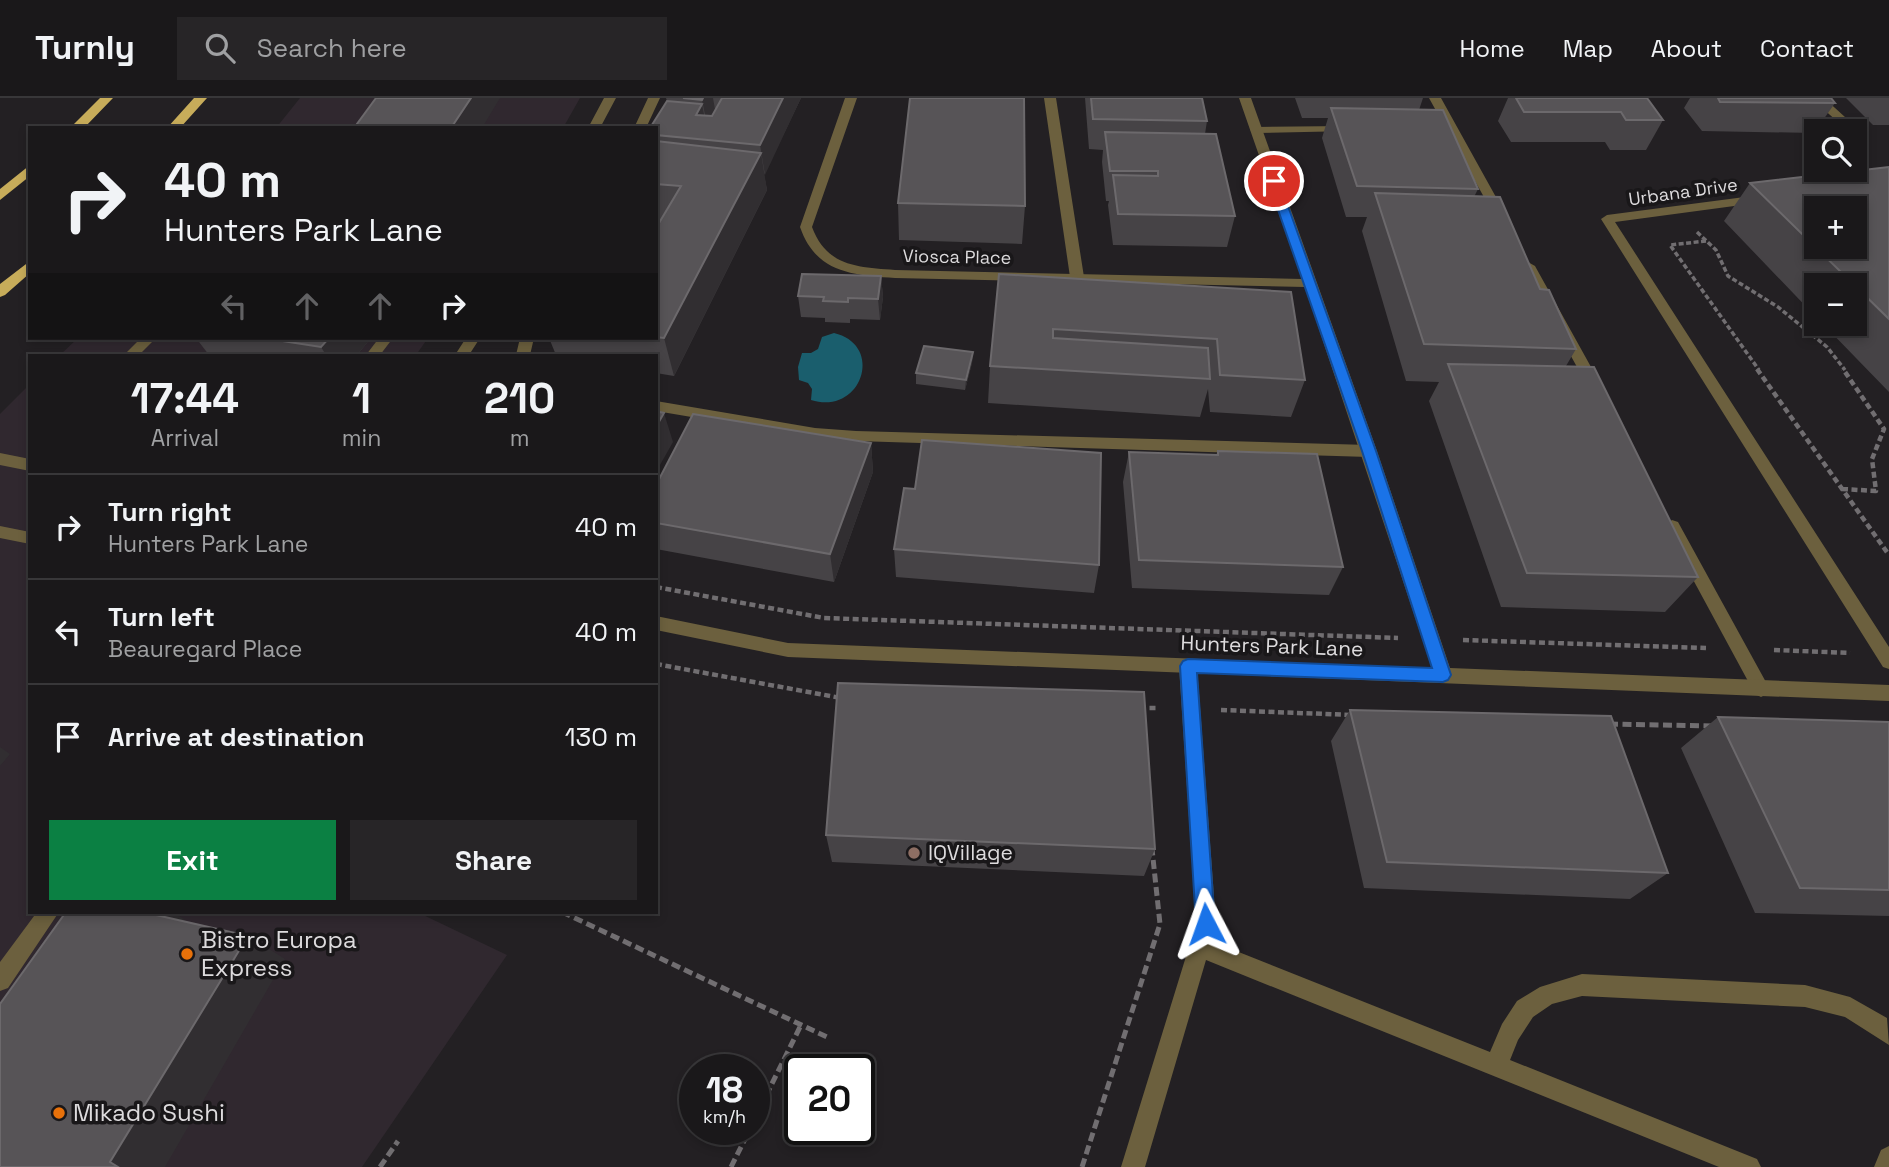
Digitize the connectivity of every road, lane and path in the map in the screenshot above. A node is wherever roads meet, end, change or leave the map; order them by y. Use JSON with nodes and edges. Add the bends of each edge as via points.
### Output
{"nodes":[{"id":1,"x":107,"y":98,"type":"edge"},
{"id":2,"x":201,"y":98,"type":"edge"},
{"id":3,"x":610,"y":98,"type":"edge"},
{"id":4,"x":654,"y":98,"type":"edge"},
{"id":5,"x":851,"y":98,"type":"edge"},
{"id":6,"x":1049,"y":98,"type":"edge"},
{"id":7,"x":1245,"y":98,"type":"edge"},
{"id":8,"x":1435,"y":98,"type":"edge"},
{"id":9,"x":1817,"y":98,"type":"edge"},
{"id":10,"x":1841,"y":119,"type":"edge"},
{"id":11,"x":78,"y":126,"type":"edge"},
{"id":12,"x":175,"y":126,"type":"edge"},
{"id":13,"x":595,"y":126,"type":"edge"},
{"id":14,"x":641,"y":126,"type":"edge"},
{"id":15,"x":1354,"y":129,"type":"edge"},
{"id":16,"x":1256,"y":130,"type":"junction"},
{"id":17,"x":28,"y":171,"type":"edge"},
{"id":18,"x":0,"y":196,"type":"edge"},
{"id":19,"x":1769,"y":198,"type":"edge"},
{"id":20,"x":1689,"y":225,"type":"dead end"},
{"id":21,"x":1707,"y":241,"type":"junction"},
{"id":22,"x":28,"y":267,"type":"edge"},
{"id":23,"x":1077,"y":277,"type":"junction"},
{"id":24,"x":1309,"y":283,"type":"junction"},
{"id":25,"x":0,"y":292,"type":"edge"},
{"id":26,"x":147,"y":340,"type":"edge"},
{"id":27,"x":384,"y":340,"type":"edge"},
{"id":28,"x":132,"y":354,"type":"edge"},
{"id":29,"x":374,"y":354,"type":"edge"},
{"id":30,"x":1599,"y":394,"type":"edge"},
{"id":31,"x":658,"y":406,"type":"edge"},
{"id":32,"x":1369,"y":451,"type":"junction"},
{"id":33,"x":0,"y":458,"type":"edge"},
{"id":34,"x":28,"y":465,"type":"edge"},
{"id":35,"x":1842,"y":489,"type":"junction"},
{"id":36,"x":1666,"y":516,"type":"edge"},
{"id":37,"x":0,"y":532,"type":"edge"},
{"id":38,"x":28,"y":538,"type":"edge"},
{"id":39,"x":1889,"y":555,"type":"edge"},
{"id":40,"x":658,"y":587,"type":"edge"},
{"id":41,"x":658,"y":623,"type":"edge"},
{"id":42,"x":1132,"y":629,"type":"junction"},
{"id":43,"x":1431,"y":639,"type":"junction"},
{"id":44,"x":1739,"y":649,"type":"junction"},
{"id":45,"x":1886,"y":658,"type":"edge"},
{"id":46,"x":658,"y":664,"type":"edge"},
{"id":47,"x":1135,"y":664,"type":"junction"},
{"id":48,"x":1188,"y":666,"type":"junction"},
{"id":49,"x":1443,"y":675,"type":"junction"},
{"id":50,"x":1761,"y":689,"type":"junction"},
{"id":51,"x":1889,"y":693,"type":"edge"},
{"id":52,"x":853,"y":698,"type":"edge"},
{"id":53,"x":1139,"y":708,"type":"junction"},
{"id":54,"x":1191,"y":709,"type":"junction"},
{"id":55,"x":1366,"y":716,"type":"edge"},
{"id":56,"x":1140,"y":721,"type":"edge"},
{"id":57,"x":1600,"y":724,"type":"edge"},
{"id":58,"x":1724,"y":726,"type":"edge"},
{"id":59,"x":1152,"y":843,"type":"edge"},
{"id":60,"x":49,"y":914,"type":"edge"},
{"id":61,"x":566,"y":914,"type":"edge"},
{"id":62,"x":1199,"y":947,"type":"junction"},
{"id":63,"x":0,"y":980,"type":"edge"},
{"id":64,"x":801,"y":1025,"type":"junction"},
{"id":65,"x":1889,"y":1034,"type":"edge"},
{"id":66,"x":827,"y":1037,"type":"dead end"},
{"id":67,"x":1497,"y":1065,"type":"junction"},
{"id":68,"x":770,"y":1088,"type":"edge"},
{"id":69,"x":398,"y":1141,"type":"dead end"},
{"id":70,"x":742,"y":1145,"type":"edge"},
{"id":71,"x":1889,"y":1158,"type":"edge"},
{"id":72,"x":380,"y":1167,"type":"edge"},
{"id":73,"x":731,"y":1167,"type":"edge"},
{"id":74,"x":1082,"y":1167,"type":"edge"},
{"id":75,"x":1133,"y":1167,"type":"edge"},
{"id":76,"x":1749,"y":1167,"type":"edge"},
{"id":77,"x":1886,"y":1167,"type":"edge"}],
"edges":[{"from":1,"to":11,"type":"highway"},
{"from":2,"to":12,"type":"highway"},
{"from":3,"to":13,"type":"street"},
{"from":4,"to":14,"type":"street"},
{"from":5,"to":23,"type":"street","name":"Viosca Place","via":[[806,227],[810,245],[830,262],[858,271],[895,274]]},
{"from":6,"to":23,"type":"street"},
{"from":7,"to":16,"type":"street"},
{"from":8,"to":30,"type":"street","via":[[1444,128]]},
{"from":9,"to":10,"type":"street"},
{"from":15,"to":16,"type":"street"},
{"from":16,"to":24,"type":"street"},
{"from":17,"to":18,"type":"highway"},
{"from":19,"to":45,"type":"street","name":"Urbana Drive","via":[[1607,219]]},
{"from":20,"to":21,"type":"path"},
{"from":21,"to":35,"type":"path","via":[[1670,246]]},
{"from":21,"to":35,"type":"path","via":[[1728,276],[1778,307],[1827,347],[1884,429],[1872,458],[1875,491]]},
{"from":22,"to":25,"type":"highway"},
{"from":23,"to":24,"type":"street","name":"Viosca Place"},
{"from":24,"to":32,"type":"street"},
{"from":26,"to":28,"type":"street"},
{"from":27,"to":29,"type":"street"},
{"from":31,"to":32,"type":"street","via":[[856,436]]},
{"from":32,"to":43,"type":"street"},
{"from":33,"to":34,"type":"street"},
{"from":35,"to":39,"type":"path"},
{"from":36,"to":44,"type":"street"},
{"from":37,"to":38,"type":"street"},
{"from":40,"to":42,"type":"path","via":[[824,618]]},
{"from":41,"to":47,"type":"street","name":"Hunters Park Lane","via":[[788,650]]},
{"from":42,"to":43,"type":"path"},
{"from":42,"to":47,"type":"path"},
{"from":43,"to":44,"type":"path"},
{"from":43,"to":49,"type":"street"},
{"from":44,"to":45,"type":"path"},
{"from":44,"to":50,"type":"street"},
{"from":46,"to":52,"type":"path","via":[[825,697]]},
{"from":47,"to":48,"type":"street","name":"Hunters Park Lane"},
{"from":47,"to":53,"type":"path"},
{"from":48,"to":49,"type":"street","name":"Hunters Park Lane"},
{"from":48,"to":54,"type":"street"},
{"from":49,"to":50,"type":"street","name":"Hunters Park Lane"},
{"from":50,"to":51,"type":"street","name":"Hunters Park Lane"},
{"from":53,"to":54,"type":"path"},
{"from":53,"to":56,"type":"path"},
{"from":54,"to":55,"type":"path"},
{"from":54,"to":62,"type":"street","via":[[1206,924]]},
{"from":57,"to":58,"type":"path"},
{"from":59,"to":74,"type":"path","via":[[1160,924]]},
{"from":60,"to":63,"type":"street"},
{"from":61,"to":64,"type":"path"},
{"from":62,"to":67,"type":"street"},
{"from":62,"to":75,"type":"street"},
{"from":64,"to":66,"type":"path"},
{"from":64,"to":68,"type":"path"},
{"from":65,"to":67,"type":"street","via":[[1872,1018],[1839,1002],[1805,996],[1582,985],[1535,999],[1518,1017]]},
{"from":67,"to":76,"type":"street"},
{"from":69,"to":72,"type":"path"},
{"from":70,"to":73,"type":"path"},
{"from":71,"to":77,"type":"street"}]}
